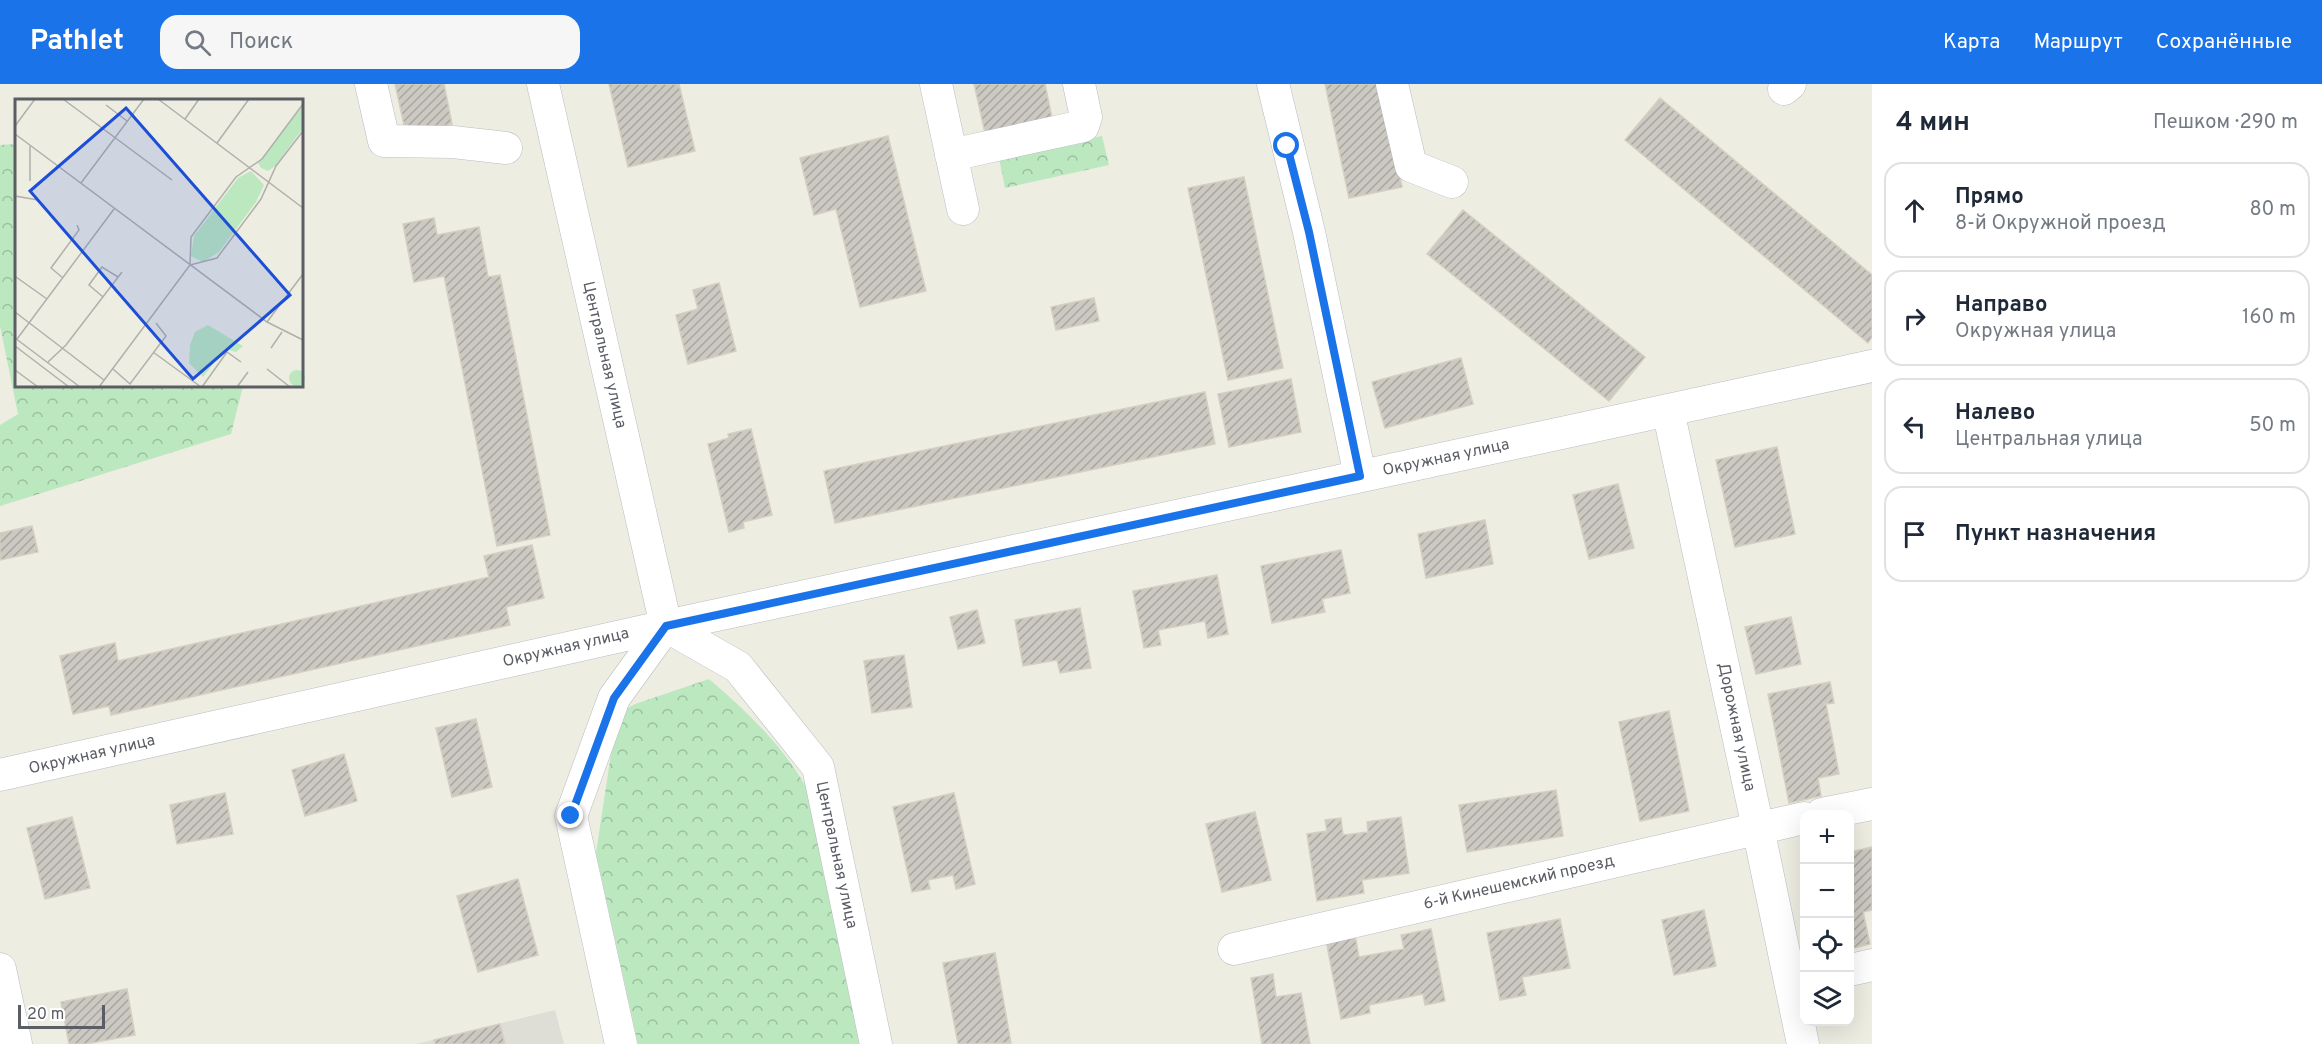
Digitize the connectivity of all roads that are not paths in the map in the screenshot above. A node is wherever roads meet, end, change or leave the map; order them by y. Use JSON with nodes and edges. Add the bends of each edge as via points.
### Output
{"nodes":[{"id":1,"x":371,"y":84,"type":"edge"},
{"id":2,"x":543,"y":84,"type":"edge"},
{"id":3,"x":936,"y":84,"type":"edge"},
{"id":4,"x":1079,"y":84,"type":"edge"},
{"id":5,"x":1274,"y":84,"type":"edge"},
{"id":6,"x":1392,"y":84,"type":"edge"},
{"id":7,"x":506,"y":148,"type":"dead end"},
{"id":8,"x":951,"y":155,"type":"junction"},
{"id":9,"x":1452,"y":182,"type":"dead end"},
{"id":10,"x":963,"y":209,"type":"dead end"},
{"id":11,"x":1872,"y":366,"type":"edge"},
{"id":12,"x":1668,"y":410,"type":"junction"},
{"id":13,"x":1360,"y":476,"type":"junction"},
{"id":14,"x":666,"y":626,"type":"junction"},
{"id":15,"x":0,"y":775,"type":"edge"},
{"id":16,"x":1872,"y":804,"type":"edge"},
{"id":17,"x":1842,"y":810,"type":"edge"},
{"id":18,"x":1800,"y":819,"type":"edge"},
{"id":19,"x":1758,"y":828,"type":"junction"},
{"id":20,"x":1234,"y":949,"type":"dead end"},
{"id":21,"x":1872,"y":965,"type":"edge"},
{"id":22,"x":0,"y":969,"type":"edge"},
{"id":23,"x":1854,"y":969,"type":"edge"},
{"id":24,"x":1797,"y":981,"type":"edge"},
{"id":25,"x":16,"y":1044,"type":"edge"},
{"id":26,"x":621,"y":1044,"type":"edge"},
{"id":27,"x":876,"y":1044,"type":"edge"},
{"id":28,"x":1803,"y":1044,"type":"edge"}],
"edges":[{"from":1,"to":7,"type":"street","via":[[384,141]]},
{"from":2,"to":14,"type":"street","name":"Центральная улица"},
{"from":3,"to":8,"type":"street"},
{"from":4,"to":8,"type":"street","via":[[1086,117],[1083,126]]},
{"from":5,"to":13,"type":"street"},
{"from":6,"to":9,"type":"street","via":[[1411,166]]},
{"from":8,"to":10,"type":"street"},
{"from":11,"to":12,"type":"street","name":"Окружная улица"},
{"from":12,"to":13,"type":"street","name":"Окружная улица"},
{"from":12,"to":19,"type":"street","name":"Дорожная улица"},
{"from":13,"to":14,"type":"street","name":"Окружная улица"},
{"from":14,"to":15,"type":"street","name":"Окружная улица"},
{"from":14,"to":26,"type":"street","via":[[614,698],[571,816]]},
{"from":14,"to":27,"type":"street","name":"Центральная улица","via":[[738,667],[818,768]]},
{"from":16,"to":17,"type":"street"},
{"from":18,"to":19,"type":"street","name":"6-й Кинешемский проезд"},
{"from":19,"to":20,"type":"street","name":"6-й Кинешемский проезд"},
{"from":19,"to":24,"type":"street","name":"Дорожная улица"},
{"from":21,"to":23,"type":"street"},
{"from":22,"to":25,"type":"street"},
{"from":24,"to":28,"type":"street","name":"Дорожная улица"}]}
